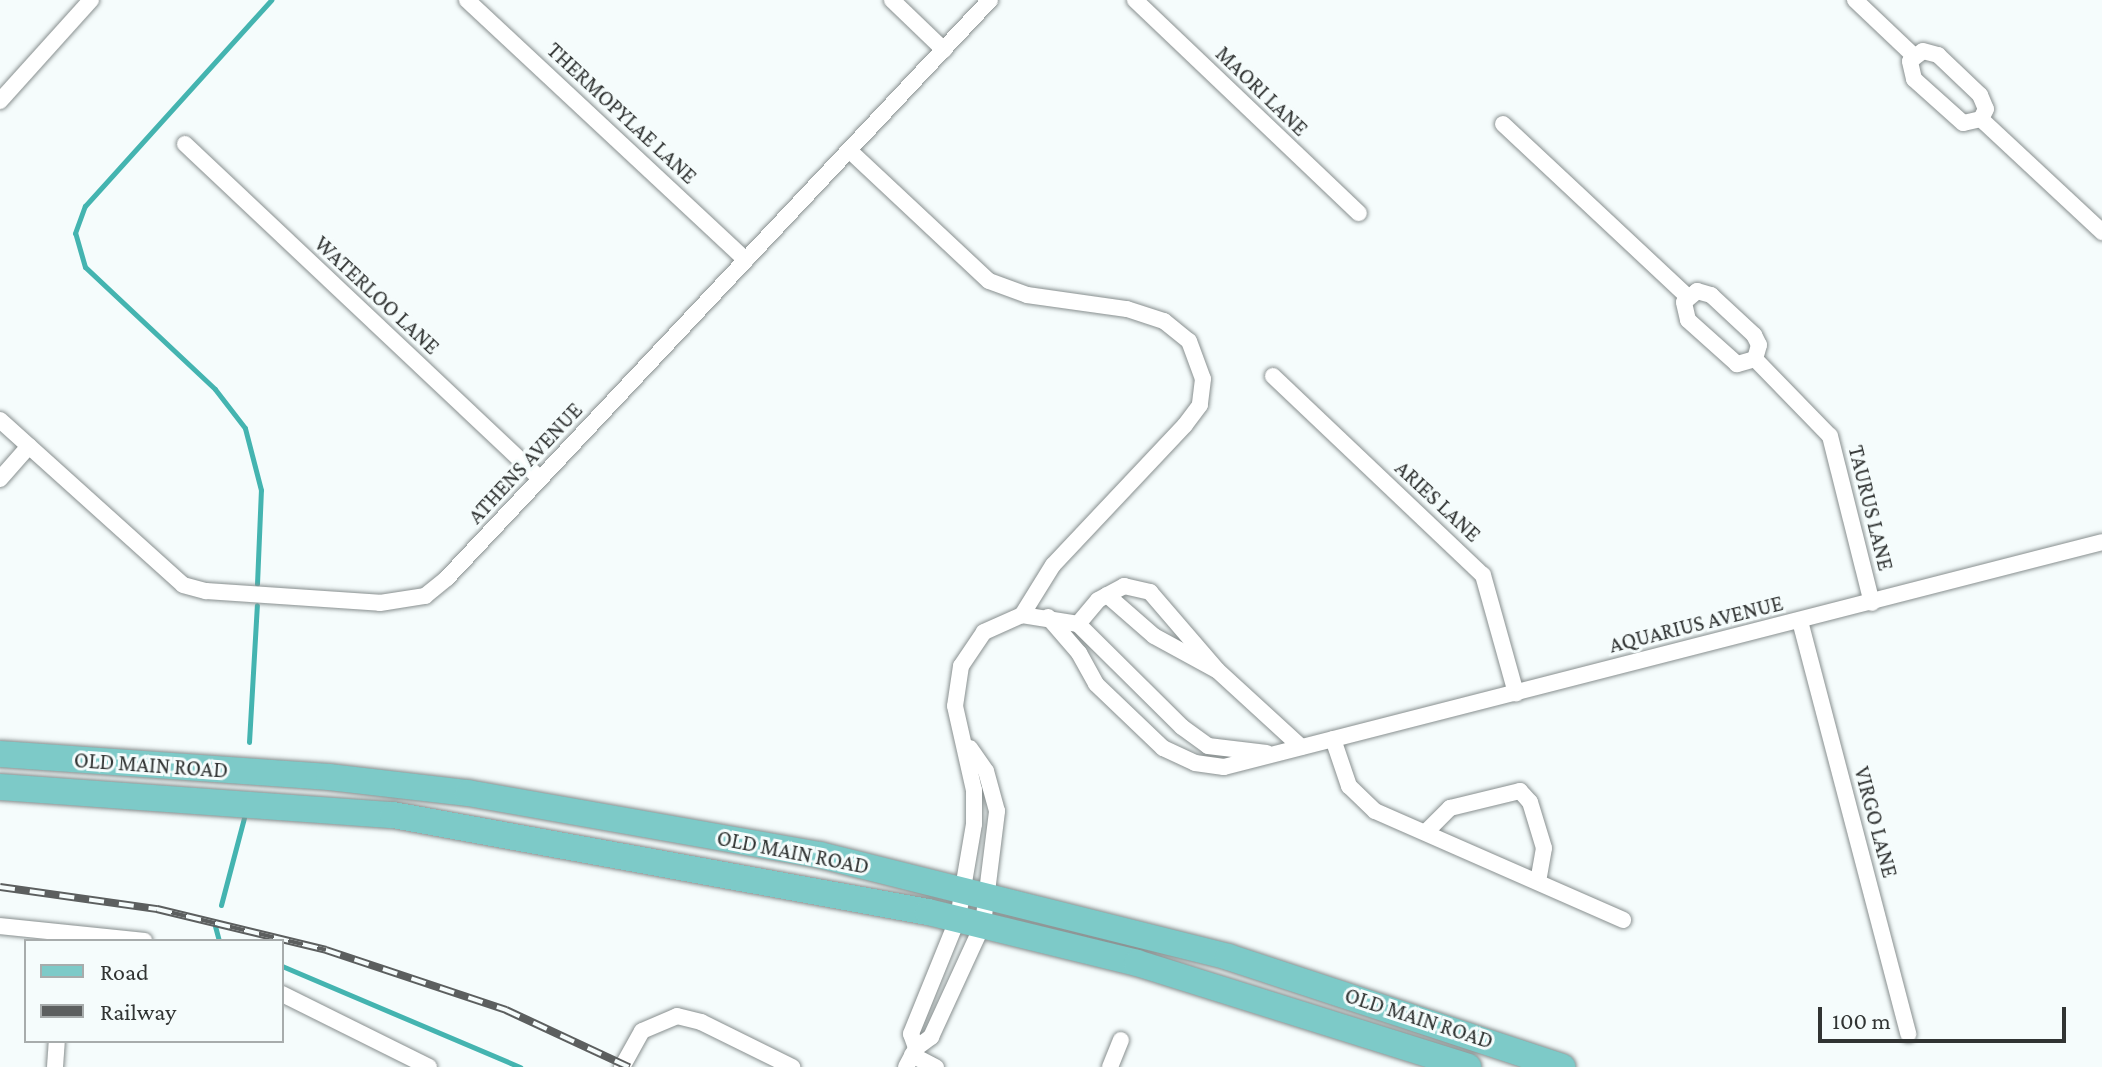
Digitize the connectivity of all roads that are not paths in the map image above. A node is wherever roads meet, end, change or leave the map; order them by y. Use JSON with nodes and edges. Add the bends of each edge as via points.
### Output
{"nodes":[{"id":1,"x":467,"y":0,"type":"edge"},
{"id":2,"x":892,"y":0,"type":"edge"},
{"id":3,"x":990,"y":0,"type":"edge"},
{"id":4,"x":1135,"y":0,"type":"edge"},
{"id":5,"x":1855,"y":0,"type":"edge"},
{"id":6,"x":82,"y":3,"type":"edge"},
{"id":7,"x":944,"y":50,"type":"junction"},
{"id":8,"x":1914,"y":56,"type":"junction"},
{"id":9,"x":0,"y":101,"type":"edge"},
{"id":10,"x":1981,"y":119,"type":"junction"},
{"id":11,"x":1503,"y":124,"type":"dead end"},
{"id":12,"x":185,"y":144,"type":"dead end"},
{"id":13,"x":850,"y":151,"type":"junction"},
{"id":14,"x":1359,"y":213,"type":"dead end"},
{"id":15,"x":2102,"y":232,"type":"edge"},
{"id":16,"x":746,"y":260,"type":"junction"},
{"id":17,"x":1687,"y":296,"type":"junction"},
{"id":18,"x":1755,"y":359,"type":"junction"},
{"id":19,"x":1273,"y":376,"type":"dead end"},
{"id":20,"x":0,"y":420,"type":"edge"},
{"id":21,"x":29,"y":446,"type":"junction"},
{"id":22,"x":540,"y":478,"type":"junction"},
{"id":23,"x":0,"y":479,"type":"edge"},
{"id":24,"x":2102,"y":542,"type":"edge"},
{"id":25,"x":1107,"y":595,"type":"junction"},
{"id":26,"x":1872,"y":603,"type":"junction"},
{"id":27,"x":1022,"y":615,"type":"junction"},
{"id":28,"x":1048,"y":617,"type":"junction"},
{"id":29,"x":1800,"y":621,"type":"junction"},
{"id":30,"x":1078,"y":624,"type":"junction"},
{"id":31,"x":1217,"y":670,"type":"junction"},
{"id":32,"x":1516,"y":693,"type":"junction"},
{"id":33,"x":1333,"y":739,"type":"junction"},
{"id":34,"x":967,"y":743,"type":"junction"},
{"id":35,"x":1293,"y":750,"type":"junction"},
{"id":36,"x":0,"y":754,"type":"edge"},
{"id":37,"x":0,"y":787,"type":"edge"},
{"id":38,"x":1427,"y":831,"type":"junction"},
{"id":39,"x":1538,"y":881,"type":"junction"},
{"id":40,"x":975,"y":892,"type":"junction"},
{"id":41,"x":1623,"y":920,"type":"dead end"},
{"id":42,"x":971,"y":921,"type":"junction"},
{"id":43,"x":0,"y":926,"type":"edge"},
{"id":44,"x":62,"y":936,"type":"edge"},
{"id":45,"x":111,"y":939,"type":"edge"},
{"id":46,"x":284,"y":995,"type":"edge"},
{"id":47,"x":1908,"y":1034,"type":"dead end"},
{"id":48,"x":1121,"y":1040,"type":"dead end"},
{"id":49,"x":57,"y":1043,"type":"edge"},
{"id":50,"x":911,"y":1057,"type":"edge"},
{"id":51,"x":55,"y":1067,"type":"edge"},
{"id":52,"x":429,"y":1067,"type":"edge"},
{"id":53,"x":622,"y":1067,"type":"edge"},
{"id":54,"x":792,"y":1067,"type":"edge"},
{"id":55,"x":936,"y":1067,"type":"edge"},
{"id":56,"x":1110,"y":1067,"type":"edge"},
{"id":57,"x":1468,"y":1067,"type":"edge"},
{"id":58,"x":1562,"y":1067,"type":"edge"}],
"edges":[{"from":1,"to":16,"type":"street","name":"THERMOPYLAE LANE"},
{"from":2,"to":7,"type":"street"},
{"from":3,"to":7,"type":"street","name":"ATHENS AVENUE"},
{"from":4,"to":14,"type":"street","name":"MAORI LANE"},
{"from":5,"to":8,"type":"street"},
{"from":6,"to":9,"type":"street"},
{"from":7,"to":13,"type":"street","name":"ATHENS AVENUE"},
{"from":8,"to":10,"type":"street","via":[[1911,74],[1925,90],[1963,123]]},
{"from":8,"to":10,"type":"street","via":[[1923,51],[1938,55],[1984,99]]},
{"from":10,"to":15,"type":"street"},
{"from":11,"to":17,"type":"street","name":"TAURUS LANE"},
{"from":12,"to":22,"type":"street","name":"WATERLOO LANE"},
{"from":13,"to":16,"type":"street","name":"ATHENS AVENUE"},
{"from":13,"to":27,"type":"street","via":[[989,281],[1027,295],[1138,312],[1179,329],[1198,355],[1203,379],[1200,405],[1053,565]]},
{"from":16,"to":22,"type":"street","name":"ATHENS AVENUE"},
{"from":17,"to":18,"type":"street","name":"TAURUS LANE","via":[[1707,292],[1744,326],[1759,345]]},
{"from":17,"to":18,"type":"street","name":"TAURUS LANE","via":[[1684,315],[1699,330],[1737,364]]},
{"from":18,"to":26,"type":"street","name":"TAURUS LANE","via":[[1830,436]]},
{"from":19,"to":32,"type":"street","name":"ARIES LANE","via":[[1483,575]]},
{"from":20,"to":21,"type":"street","name":"ATHENS AVENUE"},
{"from":21,"to":22,"type":"street","name":"ATHENS AVENUE","via":[[183,585],[380,603],[412,600],[436,589]]},
{"from":21,"to":23,"type":"street"},
{"from":24,"to":26,"type":"street","name":"AQUARIUS AVENUE"},
{"from":25,"to":30,"type":"street"},
{"from":25,"to":31,"type":"street","via":[[1154,636]]},
{"from":25,"to":31,"type":"street","via":[[1124,586],[1150,592]]},
{"from":26,"to":29,"type":"street","name":"AQUARIUS AVENUE"},
{"from":27,"to":28,"type":"street"},
{"from":27,"to":34,"type":"street","via":[[984,632],[961,666],[955,706]]},
{"from":28,"to":30,"type":"street"},
{"from":28,"to":35,"type":"street","name":"AQUARIUS AVENUE","via":[[1079,653],[1096,684],[1172,754],[1224,767]]},
{"from":29,"to":32,"type":"street","name":"AQUARIUS AVENUE"},
{"from":29,"to":47,"type":"street","name":"VIRGO LANE"},
{"from":30,"to":35,"type":"street","name":"AQUARIUS AVENUE","via":[[1171,717],[1208,746],[1249,754]]},
{"from":31,"to":35,"type":"street"},
{"from":32,"to":33,"type":"street","name":"AQUARIUS AVENUE"},
{"from":33,"to":35,"type":"street","name":"AQUARIUS AVENUE"},
{"from":33,"to":38,"type":"street","via":[[1356,795],[1375,811]]},
{"from":34,"to":40,"type":"street","via":[[975,807]]},
{"from":34,"to":40,"type":"street","via":[[986,771],[995,798]]},
{"from":36,"to":40,"type":"main road","name":"OLD MAIN ROAD","via":[[329,777],[468,793],[820,855]]},
{"from":37,"to":42,"type":"main road","name":"OLD MAIN ROAD","via":[[393,815]]},
{"from":38,"to":39,"type":"street"},
{"from":38,"to":39,"type":"street","via":[[1450,808],[1520,791],[1530,802],[1544,848]]},
{"from":39,"to":41,"type":"street"},
{"from":40,"to":42,"type":"street"},
{"from":40,"to":42,"type":"street"},
{"from":40,"to":58,"type":"main road","name":"OLD MAIN ROAD","via":[[1228,957]]},
{"from":42,"to":50,"type":"street","via":[[931,1037]]},
{"from":42,"to":50,"type":"street","via":[[912,1028]]},
{"from":42,"to":57,"type":"main road","name":"OLD MAIN ROAD","via":[[1167,972]]},
{"from":43,"to":44,"type":"street"},
{"from":44,"to":45,"type":"street"},
{"from":46,"to":52,"type":"street"},
{"from":48,"to":56,"type":"street"},
{"from":49,"to":51,"type":"street"},
{"from":50,"to":55,"type":"street"},
{"from":53,"to":54,"type":"street","via":[[642,1031],[677,1016],[701,1022]]}]}
